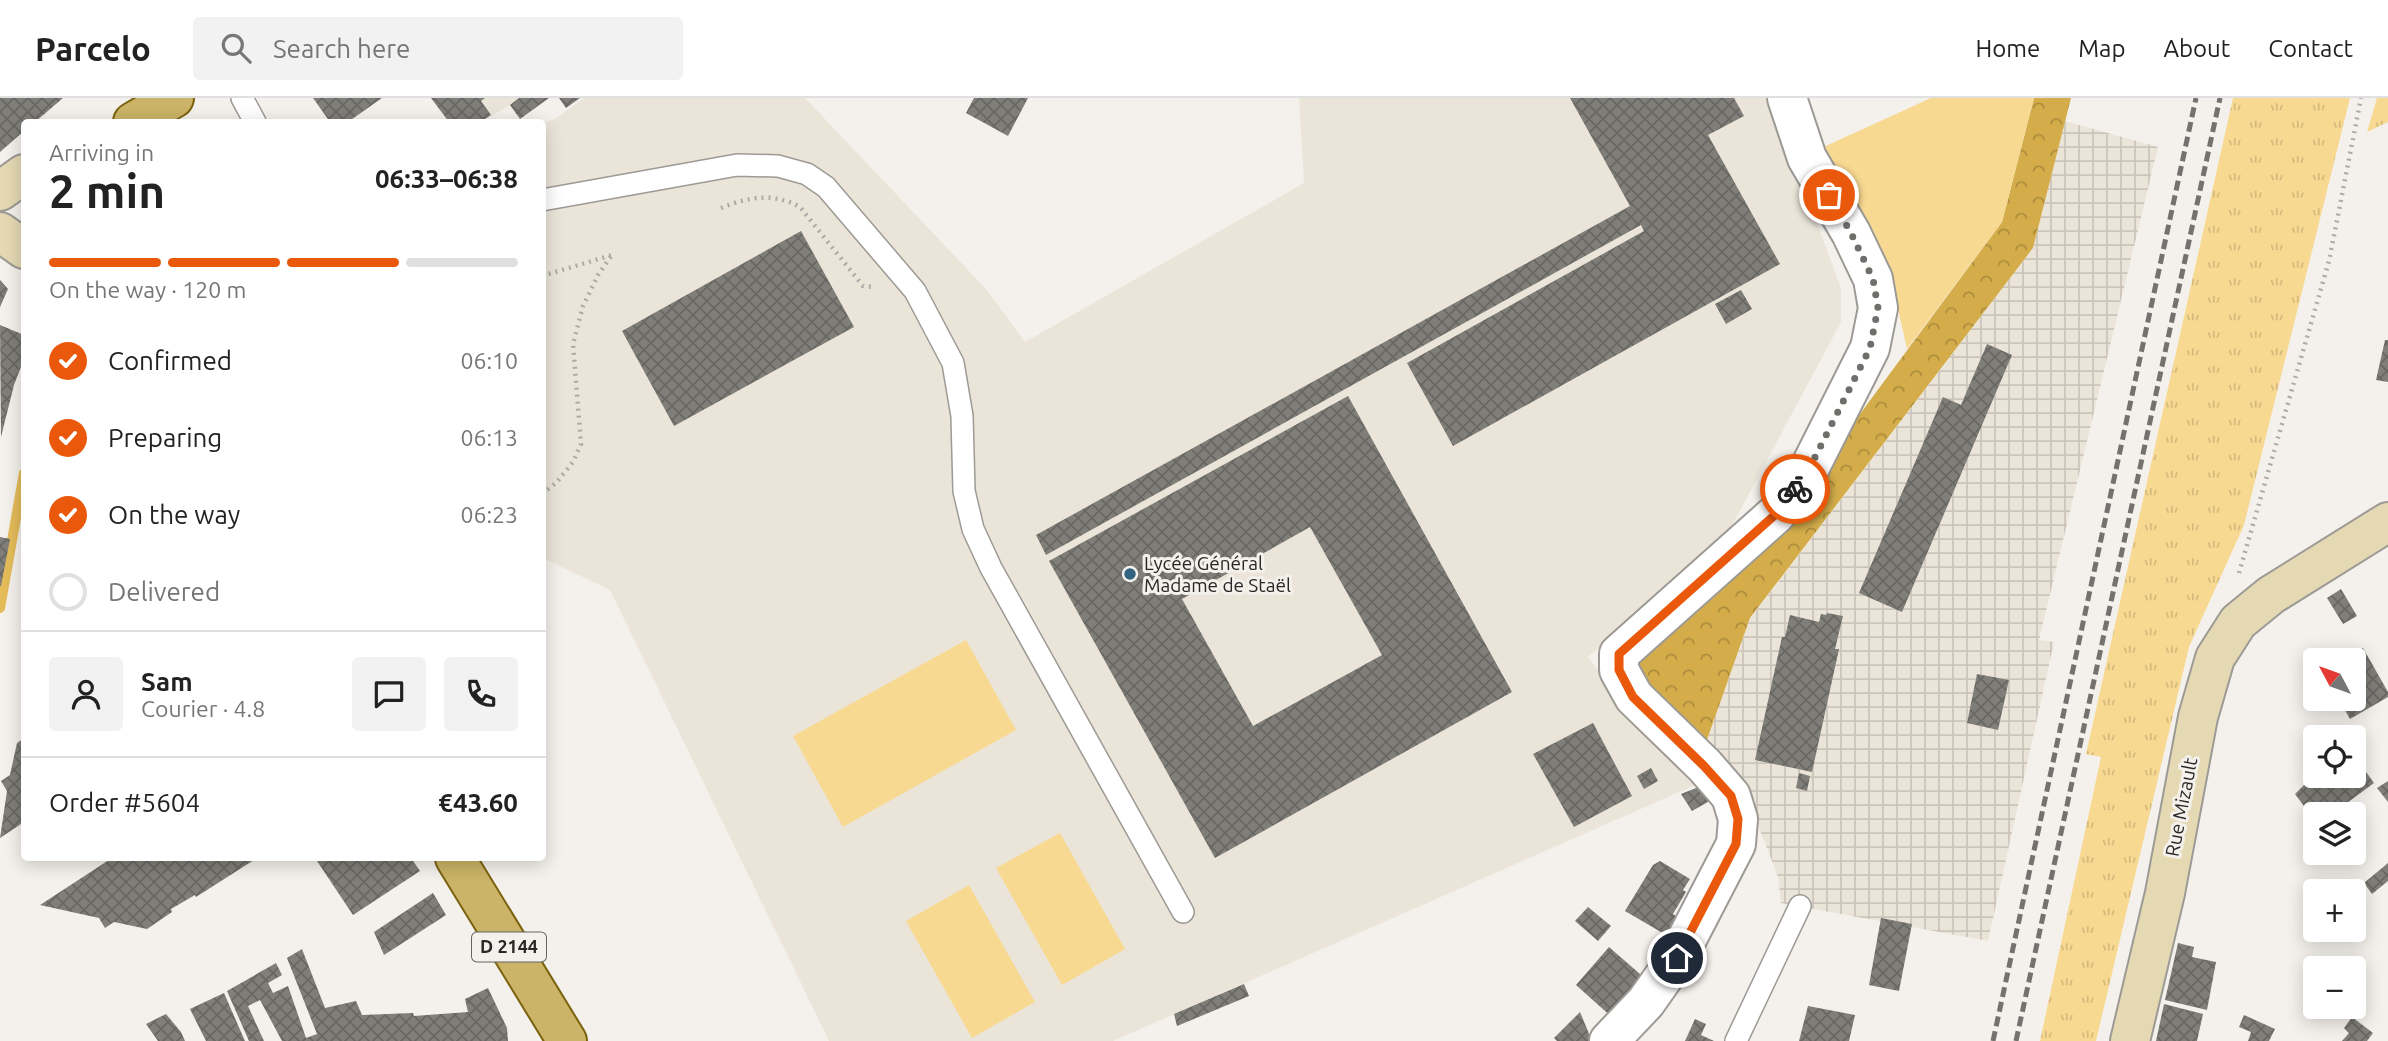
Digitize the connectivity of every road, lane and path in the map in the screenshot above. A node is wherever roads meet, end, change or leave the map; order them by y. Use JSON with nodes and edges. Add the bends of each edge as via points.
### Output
{"nodes":[{"id":1,"x":174,"y":98,"type":"edge"},
{"id":2,"x":188,"y":98,"type":"edge"},
{"id":3,"x":242,"y":98,"type":"edge"},
{"id":4,"x":1787,"y":98,"type":"edge"},
{"id":5,"x":2361,"y":98,"type":"edge"},
{"id":6,"x":138,"y":119,"type":"edge"},
{"id":7,"x":166,"y":119,"type":"edge"},
{"id":8,"x":254,"y":119,"type":"edge"},
{"id":9,"x":21,"y":176,"type":"edge"},
{"id":10,"x":0,"y":191,"type":"edge"},
{"id":11,"x":546,"y":199,"type":"edge"},
{"id":12,"x":721,"y":208,"type":"dead end"},
{"id":13,"x":0,"y":232,"type":"edge"},
{"id":14,"x":21,"y":247,"type":"edge"},
{"id":15,"x":546,"y":275,"type":"edge"},
{"id":16,"x":915,"y":291,"type":"junction"},
{"id":17,"x":546,"y":491,"type":"edge"},
{"id":18,"x":2388,"y":522,"type":"edge"},
{"id":19,"x":2238,"y":578,"type":"dead end"},
{"id":20,"x":458,"y":861,"type":"edge"},
{"id":21,"x":1800,"y":906,"type":"dead end"},
{"id":22,"x":1183,"y":912,"type":"dead end"},
{"id":23,"x":564,"y":1039,"type":"edge"},
{"id":24,"x":1609,"y":1041,"type":"edge"},
{"id":25,"x":1736,"y":1041,"type":"edge"},
{"id":26,"x":2130,"y":1041,"type":"edge"}],
"edges":[{"from":1,"to":6,"type":"main road"},
{"from":2,"to":7,"type":"main road"},
{"from":3,"to":8,"type":"lane"},
{"from":4,"to":24,"type":"street","via":[[1807,158],[1873,279],[1878,308],[1870,348],[1806,475],[1776,514],[1619,654],[1619,670],[1633,697],[1731,796],[1738,819],[1736,844],[1677,958],[1646,1002]]},
{"from":5,"to":19,"type":"path","via":[[2329,261]]},
{"from":9,"to":10,"type":"street"},
{"from":11,"to":16,"type":"lane","via":[[737,165],[778,166],[807,174],[826,187]]},
{"from":12,"to":16,"type":"path","via":[[744,199],[786,200],[800,207],[863,286]]},
{"from":13,"to":14,"type":"street"},
{"from":15,"to":17,"type":"path","via":[[612,255],[583,306],[573,344],[581,444],[573,462]]},
{"from":16,"to":22,"type":"lane","via":[[953,363],[962,416],[964,491],[973,529]]},
{"from":18,"to":26,"type":"street","name":"Rue Mizault","via":[[2271,595],[2238,622],[2215,658],[2198,717],[2165,893]]},
{"from":20,"to":23,"type":"main road","number":"D 2144"},
{"from":21,"to":25,"type":"lane"}]}
